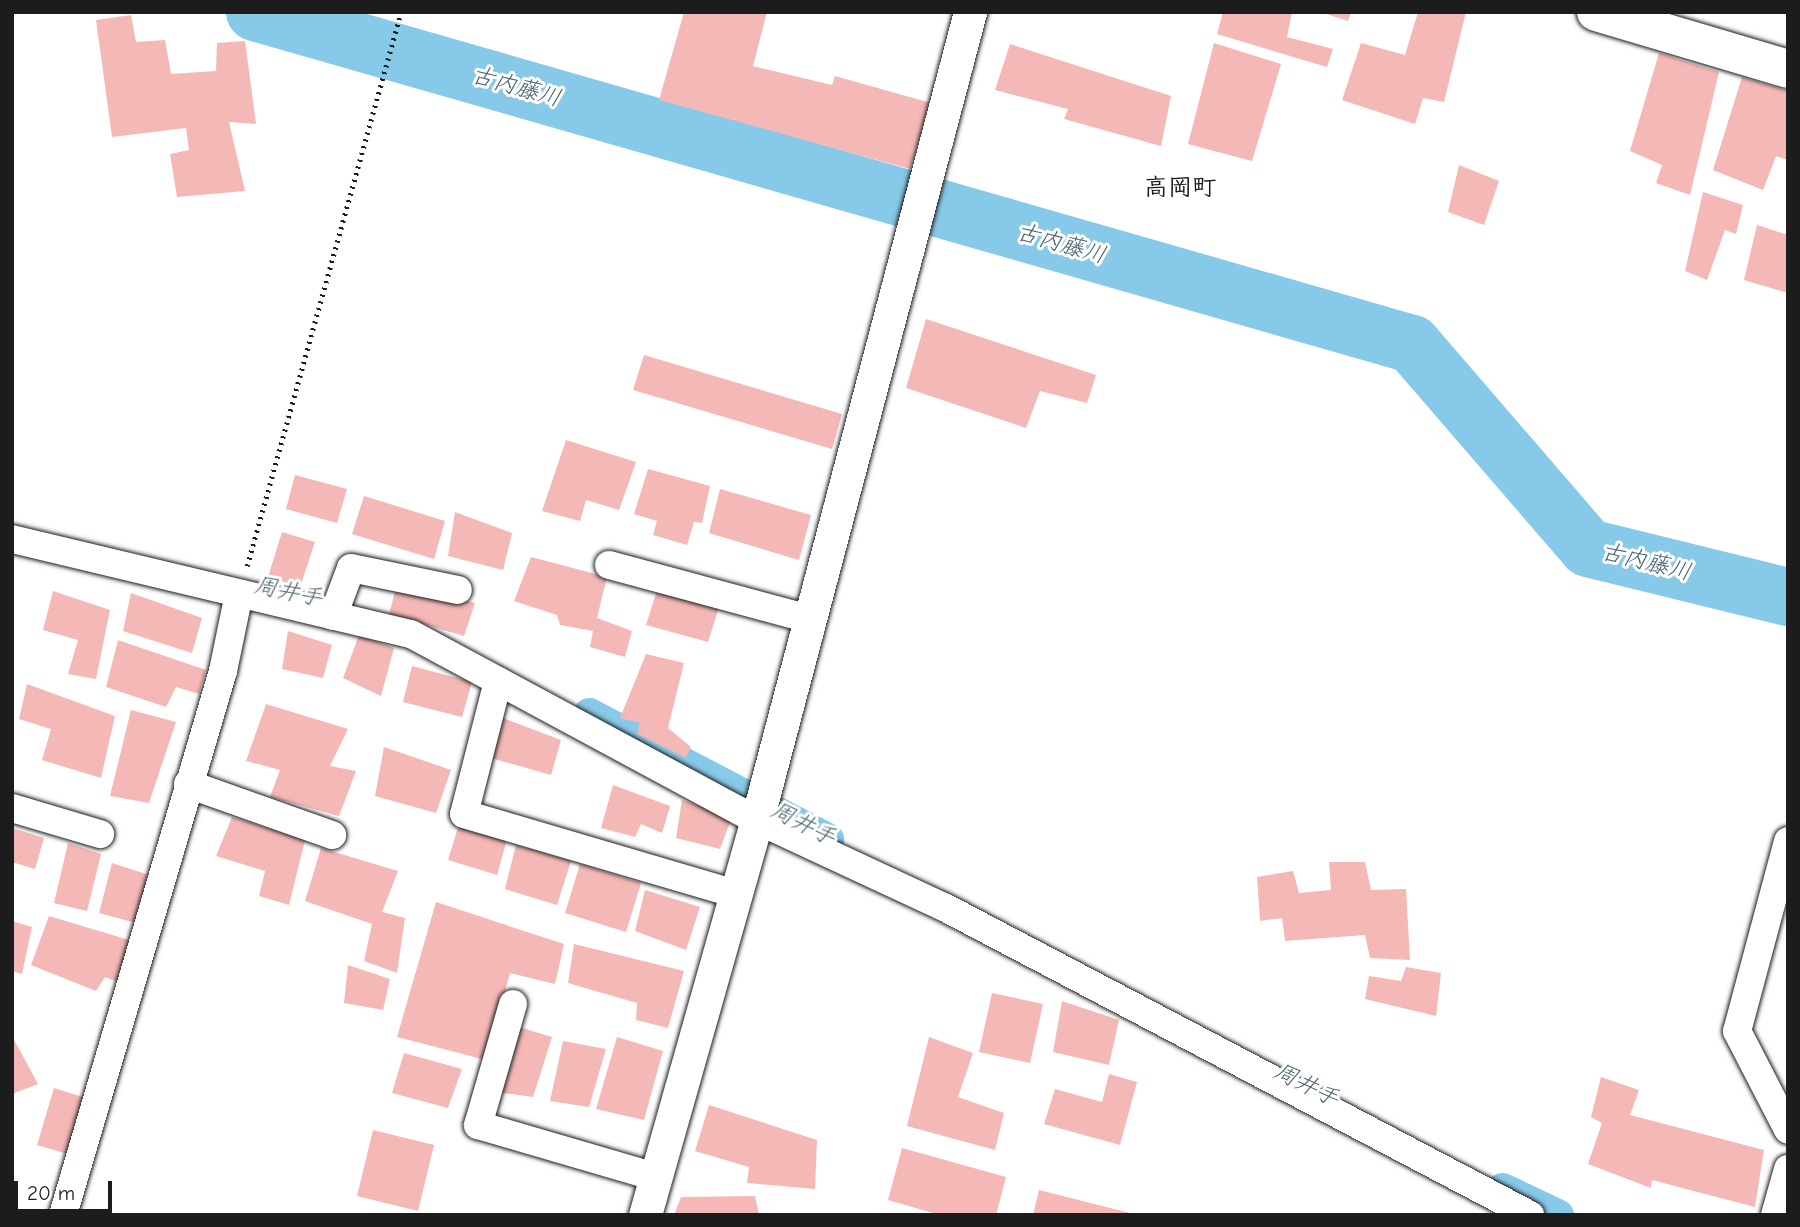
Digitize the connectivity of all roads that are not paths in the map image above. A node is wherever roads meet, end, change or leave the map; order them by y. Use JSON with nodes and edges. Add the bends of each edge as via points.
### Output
{"nodes":[{"id":1,"x":970,"y":12,"type":"edge"},
{"id":2,"x":1596,"y":12,"type":"edge"},
{"id":3,"x":1788,"y":69,"type":"edge"},
{"id":4,"x":12,"y":539,"type":"edge"},
{"id":5,"x":609,"y":565,"type":"dead end"},
{"id":6,"x":458,"y":590,"type":"dead end"},
{"id":7,"x":239,"y":594,"type":"junction"},
{"id":8,"x":333,"y":616,"type":"junction"},
{"id":9,"x":809,"y":619,"type":"junction"},
{"id":10,"x":498,"y":681,"type":"junction"},
{"id":11,"x":188,"y":784,"type":"junction"},
{"id":12,"x":12,"y":808,"type":"edge"},
{"id":13,"x":757,"y":820,"type":"junction"},
{"id":14,"x":100,"y":834,"type":"dead end"},
{"id":15,"x":332,"y":835,"type":"dead end"},
{"id":16,"x":1788,"y":841,"type":"edge"},
{"id":17,"x":736,"y":894,"type":"junction"},
{"id":18,"x":513,"y":1004,"type":"dead end"},
{"id":19,"x":1788,"y":1130,"type":"edge"},
{"id":20,"x":1788,"y":1169,"type":"edge"},
{"id":21,"x":656,"y":1177,"type":"junction"},
{"id":22,"x":63,"y":1215,"type":"edge"},
{"id":23,"x":645,"y":1215,"type":"edge"},
{"id":24,"x":1530,"y":1215,"type":"edge"},
{"id":25,"x":1776,"y":1215,"type":"edge"}],
"edges":[{"from":1,"to":9,"type":"street"},
{"from":2,"to":3,"type":"main road"},
{"from":4,"to":7,"type":"street"},
{"from":5,"to":9,"type":"street"},
{"from":6,"to":8,"type":"street","via":[[351,568]]},
{"from":7,"to":8,"type":"street"},
{"from":7,"to":11,"type":"street"},
{"from":8,"to":10,"type":"street","via":[[411,634]]},
{"from":9,"to":13,"type":"street"},
{"from":10,"to":13,"type":"street"},
{"from":10,"to":17,"type":"street","via":[[464,814]]},
{"from":11,"to":15,"type":"street"},
{"from":11,"to":22,"type":"street"},
{"from":12,"to":14,"type":"street"},
{"from":13,"to":17,"type":"street"},
{"from":13,"to":24,"type":"street","via":[[946,908]]},
{"from":16,"to":19,"type":"street","via":[[1737,1031]]},
{"from":17,"to":21,"type":"street"},
{"from":18,"to":21,"type":"street","via":[[478,1125]]},
{"from":20,"to":25,"type":"street"},
{"from":21,"to":23,"type":"street"}]}
